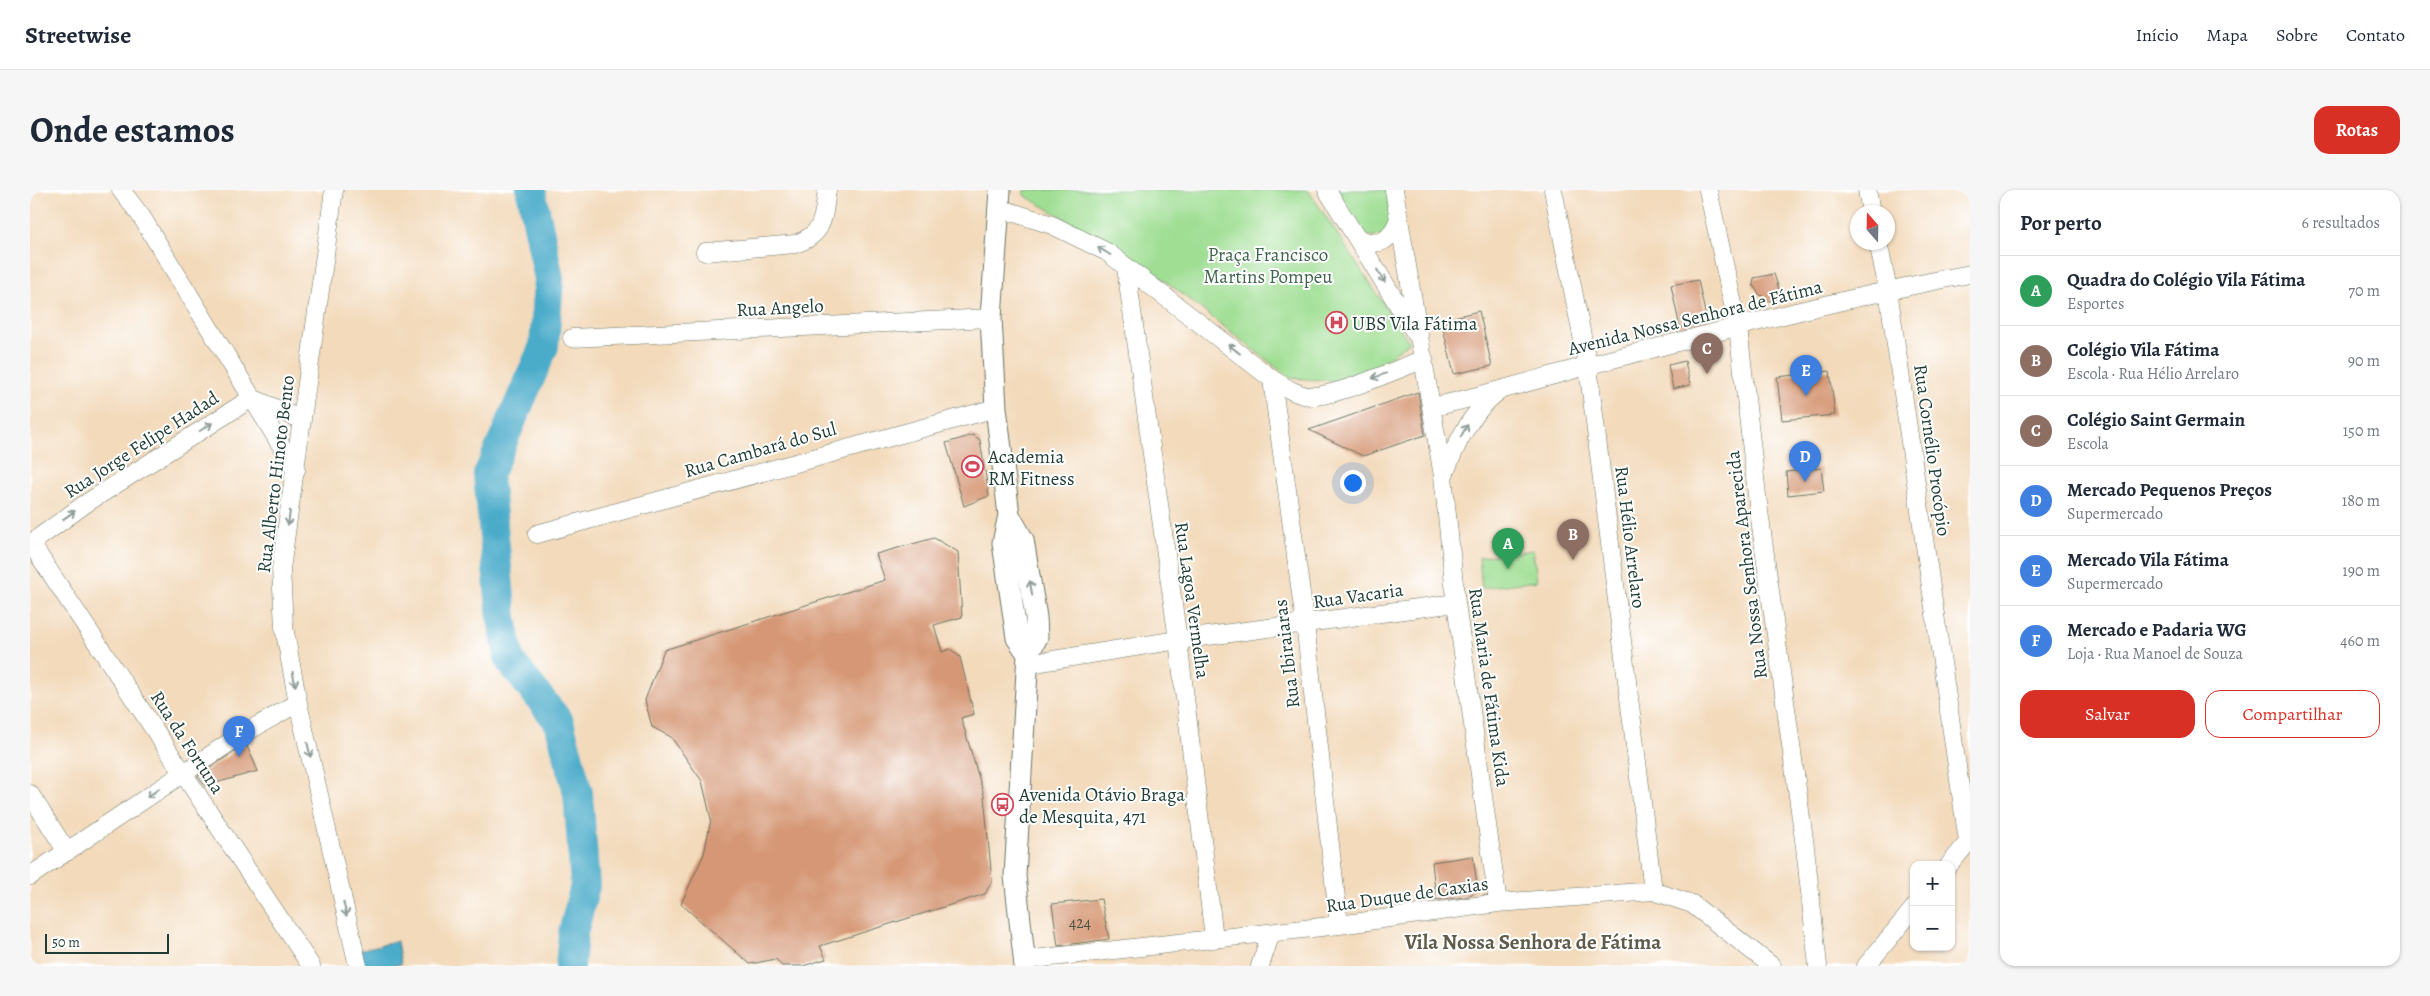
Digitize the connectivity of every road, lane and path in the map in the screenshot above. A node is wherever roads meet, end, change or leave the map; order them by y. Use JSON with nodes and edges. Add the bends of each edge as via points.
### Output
{"nodes":[{"id":1,"x":121,"y":190,"type":"edge"},
{"id":2,"x":334,"y":190,"type":"edge"},
{"id":3,"x":827,"y":190,"type":"edge"},
{"id":4,"x":1327,"y":190,"type":"edge"},
{"id":5,"x":1394,"y":190,"type":"edge"},
{"id":6,"x":1554,"y":190,"type":"edge"},
{"id":7,"x":1708,"y":190,"type":"edge"},
{"id":8,"x":1867,"y":190,"type":"edge"},
{"id":9,"x":999,"y":199,"type":"edge"},
{"id":10,"x":1870,"y":205,"type":"edge"},
{"id":11,"x":1399,"y":219,"type":"junction"},
{"id":12,"x":1357,"y":238,"type":"junction"},
{"id":13,"x":1880,"y":250,"type":"edge"},
{"id":14,"x":705,"y":252,"type":"dead end"},
{"id":15,"x":1126,"y":268,"type":"junction"},
{"id":16,"x":1970,"y":274,"type":"edge"},
{"id":17,"x":1888,"y":290,"type":"junction"},
{"id":18,"x":990,"y":318,"type":"junction"},
{"id":19,"x":1738,"y":327,"type":"junction"},
{"id":20,"x":572,"y":338,"type":"dead end"},
{"id":21,"x":1423,"y":351,"type":"junction"},
{"id":22,"x":1588,"y":366,"type":"junction"},
{"id":23,"x":1272,"y":379,"type":"junction"},
{"id":24,"x":1497,"y":392,"type":"junction"},
{"id":25,"x":252,"y":398,"type":"junction"},
{"id":26,"x":1433,"y":407,"type":"junction"},
{"id":27,"x":996,"y":408,"type":"junction"},
{"id":28,"x":302,"y":420,"type":"junction"},
{"id":29,"x":296,"y":470,"type":"junction"},
{"id":30,"x":1444,"y":476,"type":"junction"},
{"id":31,"x":537,"y":534,"type":"dead end"},
{"id":32,"x":30,"y":543,"type":"edge"},
{"id":33,"x":1456,"y":603,"type":"junction"},
{"id":34,"x":1304,"y":623,"type":"junction"},
{"id":35,"x":1178,"y":640,"type":"junction"},
{"id":36,"x":1028,"y":659,"type":"junction"},
{"id":37,"x":298,"y":703,"type":"junction"},
{"id":38,"x":183,"y":773,"type":"junction"},
{"id":39,"x":30,"y":794,"type":"edge"},
{"id":40,"x":1969,"y":841,"type":"edge"},
{"id":41,"x":68,"y":852,"type":"junction"},
{"id":42,"x":1952,"y":861,"type":"edge"},
{"id":43,"x":30,"y":876,"type":"edge"},
{"id":44,"x":1653,"y":891,"type":"junction"},
{"id":45,"x":1498,"y":903,"type":"junction"},
{"id":46,"x":1910,"y":913,"type":"edge"},
{"id":47,"x":1339,"y":925,"type":"junction"},
{"id":48,"x":1271,"y":933,"type":"junction"},
{"id":49,"x":1214,"y":938,"type":"junction"},
{"id":50,"x":1025,"y":963,"type":"edge"},
{"id":51,"x":311,"y":966,"type":"edge"},
{"id":52,"x":358,"y":966,"type":"edge"},
{"id":53,"x":1260,"y":966,"type":"edge"},
{"id":54,"x":1772,"y":966,"type":"edge"},
{"id":55,"x":1818,"y":966,"type":"edge"},
{"id":56,"x":1866,"y":966,"type":"edge"}],
"edges":[{"from":1,"to":25,"type":"street","via":[[141,216]]},
{"from":2,"to":28,"type":"street","name":"Rua Alberto Hinoto Bento"},
{"from":3,"to":14,"type":"street","via":[[822,223],[817,232],[806,240],[795,244]]},
{"from":4,"to":12,"type":"street"},
{"from":5,"to":11,"type":"street","name":"Rua Maria de Fátima Kida"},
{"from":6,"to":22,"type":"street","name":"Rua Hélio Arrelaro"},
{"from":7,"to":19,"type":"street","name":"Rua Nossa Senhora Aparecida"},
{"from":8,"to":10,"type":"street"},
{"from":15,"to":9,"type":"street","one_way":true,"via":[[1107,252]]},
{"from":9,"to":18,"type":"main road"},
{"from":11,"to":12,"type":"street","via":[[1393,234],[1378,243]]},
{"from":11,"to":21,"type":"street","name":"Rua Maria de Fátima Kida"},
{"from":12,"to":21,"type":"street","one_way":true},
{"from":13,"to":17,"type":"street","name":"Rua Cornélio Procópio"},
{"from":23,"to":15,"type":"street","one_way":true},
{"from":15,"to":35,"type":"street","name":"Rua Lagoa Vermelha"},
{"from":16,"to":17,"type":"street","name":"Avenida Nossa Senhora de Fátima"},
{"from":17,"to":19,"type":"street","name":"Avenida Nossa Senhora de Fátima"},
{"from":17,"to":40,"type":"street","name":"Rua Cornélio Procópio"},
{"from":18,"to":20,"type":"street","name":"Rua Angelo"},
{"from":18,"to":27,"type":"main road"},
{"from":19,"to":22,"type":"street","name":"Avenida Nossa Senhora de Fátima"},
{"from":19,"to":55,"type":"street","name":"Rua Nossa Senhora Aparecida"},
{"from":21,"to":23,"type":"street","one_way":true,"via":[[1330,394],[1310,396],[1290,390]]},
{"from":21,"to":26,"type":"street","name":"Rua Maria de Fátima Kida"},
{"from":22,"to":24,"type":"street","name":"Avenida Nossa Senhora de Fátima"},
{"from":22,"to":44,"type":"street","name":"Rua Hélio Arrelaro"},
{"from":23,"to":34,"type":"street","name":"Rua Ibiraiaras"},
{"from":24,"to":26,"type":"street","name":"Avenida Nossa Senhora de Fátima"},
{"from":30,"to":24,"type":"street","one_way":true,"via":[[1468,424]]},
{"from":25,"to":28,"type":"street"},
{"from":25,"to":29,"type":"street"},
{"from":32,"to":25,"type":"street","name":"Rua Jorge Felipe Hadad","one_way":true},
{"from":26,"to":30,"type":"street","name":"Rua Maria de Fátima Kida"},
{"from":27,"to":31,"type":"street","name":"Rua Cambará do Sul"},
{"from":27,"to":36,"type":"main road","via":[[1009,515],[1023,540],[1036,617],[1037,637]]},
{"from":28,"to":29,"type":"street","name":"Rua Alberto Hinoto Bento"},
{"from":29,"to":37,"type":"street","name":"Rua Alberto Hinoto Bento","one_way":true,"via":[[281,569],[284,627]]},
{"from":30,"to":33,"type":"street","name":"Rua Maria de Fátima Kida"},
{"from":32,"to":38,"type":"street","name":"Rua da Fortuna"},
{"from":33,"to":34,"type":"street","name":"Rua Vacaria"},
{"from":33,"to":45,"type":"street","name":"Rua Maria de Fátima Kida"},
{"from":34,"to":35,"type":"street","name":"Rua Vacaria"},
{"from":34,"to":47,"type":"street","name":"Rua Ibiraiaras"},
{"from":35,"to":36,"type":"street","name":"Rua Vacaria"},
{"from":35,"to":49,"type":"street","name":"Rua Lagoa Vermelha"},
{"from":36,"to":50,"type":"main road","via":[[1015,876]]},
{"from":37,"to":38,"type":"street"},
{"from":37,"to":52,"type":"street","name":"Rua Alberto Hinoto Bento","one_way":true},
{"from":38,"to":41,"type":"street","one_way":true},
{"from":38,"to":51,"type":"street","name":"Rua da Fortuna"},
{"from":39,"to":41,"type":"street"},
{"from":40,"to":42,"type":"street"},
{"from":41,"to":43,"type":"street"},
{"from":44,"to":45,"type":"street","name":"Rua Duque de Caxias"},
{"from":44,"to":54,"type":"street","name":"Rua Duque de Caxias","via":[[1692,904]]},
{"from":45,"to":47,"type":"street","name":"Rua Duque de Caxias"},
{"from":46,"to":56,"type":"street"},
{"from":47,"to":48,"type":"street","name":"Rua Duque de Caxias"},
{"from":48,"to":49,"type":"street","name":"Rua Duque de Caxias"},
{"from":48,"to":53,"type":"street"},
{"from":49,"to":50,"type":"street","name":"Rua Duque de Caxias"}]}
